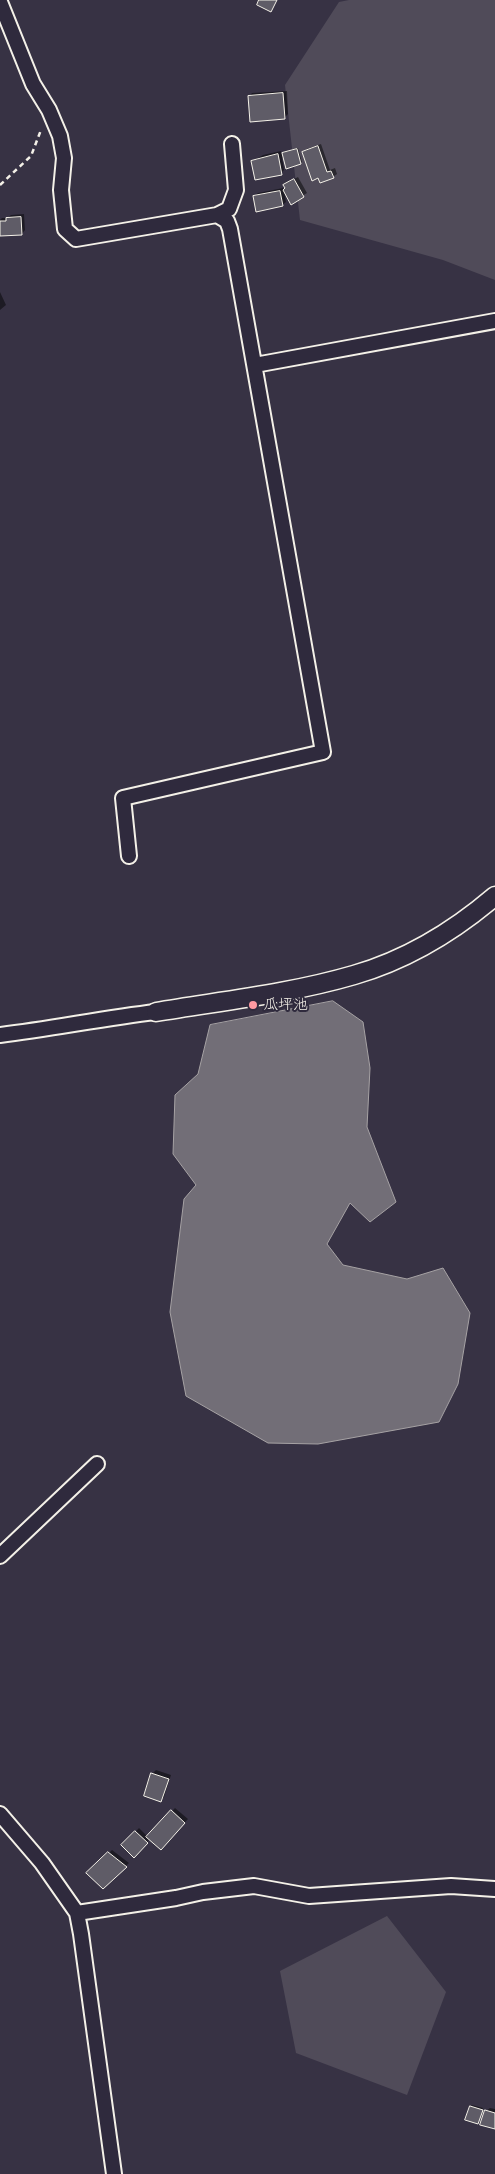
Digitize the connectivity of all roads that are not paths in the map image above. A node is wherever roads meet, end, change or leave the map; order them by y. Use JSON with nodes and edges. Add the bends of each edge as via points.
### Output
{"nodes":[{"id":1,"x":0,"y":2,"type":"edge"},
{"id":2,"x":232,"y":144,"type":"dead end"},
{"id":3,"x":217,"y":215,"type":"junction"},
{"id":4,"x":495,"y":321,"type":"edge"},
{"id":5,"x":255,"y":366,"type":"junction"},
{"id":6,"x":129,"y":856,"type":"dead end"},
{"id":7,"x":495,"y":896,"type":"edge"},
{"id":8,"x":156,"y":1012,"type":"joint"},
{"id":9,"x":0,"y":1035,"type":"edge"},
{"id":10,"x":97,"y":1464,"type":"dead end"},
{"id":11,"x":0,"y":1556,"type":"edge"},
{"id":12,"x":0,"y":1814,"type":"edge"},
{"id":13,"x":495,"y":1889,"type":"edge"},
{"id":14,"x":77,"y":1913,"type":"junction"},
{"id":15,"x":114,"y":2174,"type":"edge"}],
"edges":[{"from":1,"to":3,"type":"street","via":[[33,84],[50,110],[60,136],[64,158],[61,190],[65,229],[70,236],[76,239]]},
{"from":2,"to":3,"type":"street","via":[[236,190],[229,209]]},
{"from":3,"to":5,"type":"street","via":[[227,222],[230,229]]},
{"from":4,"to":5,"type":"street"},
{"from":5,"to":6,"type":"street","via":[[323,752],[123,798]]},
{"from":7,"to":8,"type":"street","via":[[465,921],[430,943],[354,975],[275,993]]},
{"from":8,"to":9,"type":"street"},
{"from":10,"to":11,"type":"street"},
{"from":12,"to":14,"type":"street","via":[[42,1863]]},
{"from":13,"to":14,"type":"street","via":[[451,1886],[309,1896],[254,1886]]},
{"from":14,"to":15,"type":"street"}]}
